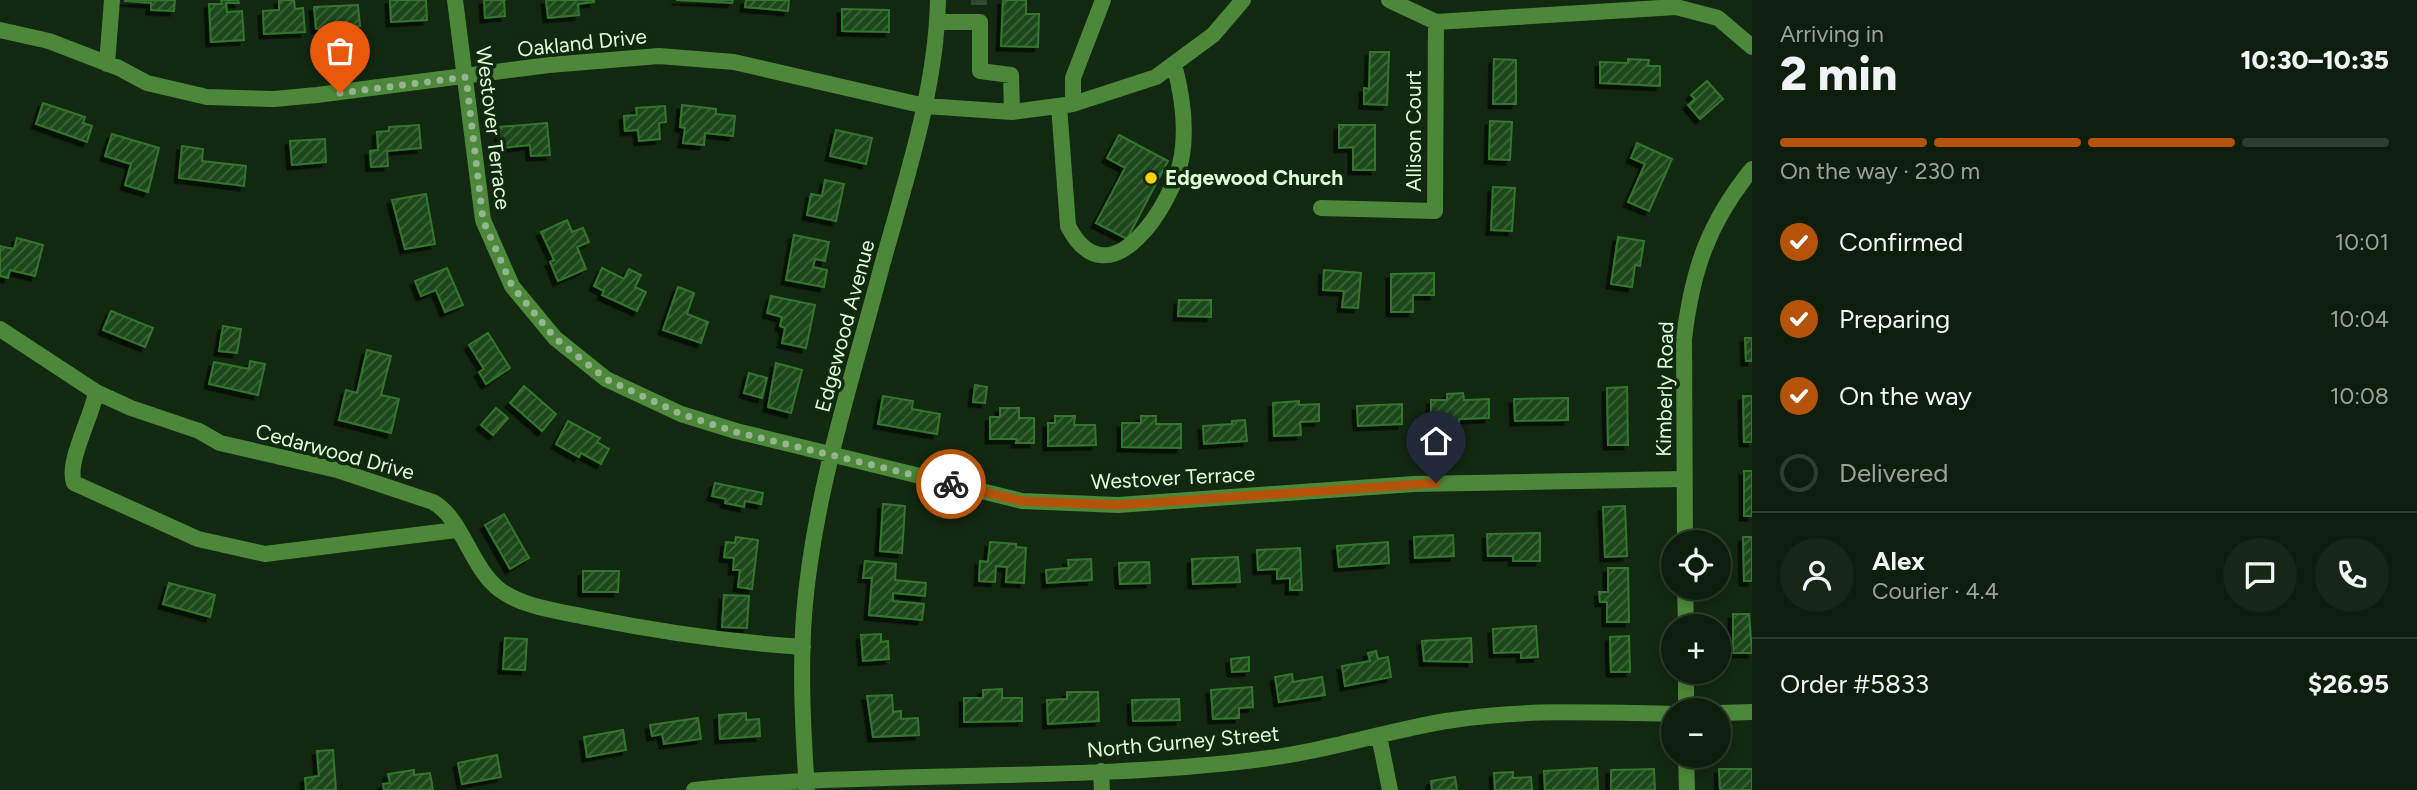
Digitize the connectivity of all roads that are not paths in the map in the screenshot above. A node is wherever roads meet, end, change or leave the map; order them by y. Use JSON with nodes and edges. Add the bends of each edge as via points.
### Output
{"nodes":[{"id":1,"x":112,"y":0,"type":"edge"},
{"id":2,"x":455,"y":0,"type":"edge"},
{"id":3,"x":938,"y":0,"type":"edge"},
{"id":4,"x":1102,"y":0,"type":"edge"},
{"id":5,"x":1243,"y":0,"type":"edge"},
{"id":6,"x":1389,"y":0,"type":"edge"},
{"id":7,"x":979,"y":5,"type":"dead end"},
{"id":8,"x":937,"y":22,"type":"junction"},
{"id":9,"x":980,"y":22,"type":"junction"},
{"id":10,"x":1436,"y":22,"type":"junction"},
{"id":11,"x":0,"y":30,"type":"edge"},
{"id":12,"x":1752,"y":47,"type":"edge"},
{"id":13,"x":107,"y":64,"type":"junction"},
{"id":14,"x":1174,"y":64,"type":"junction"},
{"id":15,"x":466,"y":77,"type":"junction"},
{"id":16,"x":1066,"y":105,"type":"junction"},
{"id":17,"x":925,"y":106,"type":"junction"},
{"id":18,"x":1012,"y":112,"type":"junction"},
{"id":19,"x":1752,"y":169,"type":"edge"},
{"id":20,"x":1321,"y":208,"type":"dead end"},
{"id":21,"x":0,"y":328,"type":"edge"},
{"id":22,"x":96,"y":392,"type":"junction"},
{"id":23,"x":834,"y":453,"type":"junction"},
{"id":24,"x":1684,"y":479,"type":"junction"},
{"id":25,"x":456,"y":530,"type":"junction"},
{"id":26,"x":1685,"y":530,"type":"edge"},
{"id":27,"x":803,"y":647,"type":"junction"},
{"id":28,"x":1752,"y":712,"type":"edge"},
{"id":29,"x":1731,"y":713,"type":"edge"},
{"id":30,"x":1661,"y":714,"type":"edge"},
{"id":31,"x":1379,"y":736,"type":"junction"},
{"id":32,"x":1686,"y":768,"type":"edge"},
{"id":33,"x":1101,"y":771,"type":"junction"},
{"id":34,"x":807,"y":786,"type":"edge"},
{"id":35,"x":694,"y":790,"type":"edge"},
{"id":36,"x":1102,"y":790,"type":"edge"},
{"id":37,"x":1390,"y":790,"type":"edge"},
{"id":38,"x":1687,"y":790,"type":"edge"}],
"edges":[{"from":1,"to":13,"type":"street"},
{"from":2,"to":15,"type":"street","name":"Westover Terrace"},
{"from":3,"to":8,"type":"street","name":"Edgewood Avenue"},
{"from":4,"to":16,"type":"street"},
{"from":5,"to":14,"type":"street","name":"Oakland Drive","via":[[1213,35]]},
{"from":6,"to":10,"type":"street"},
{"from":7,"to":9,"type":"street"},
{"from":8,"to":9,"type":"street"},
{"from":8,"to":17,"type":"street","name":"Edgewood Avenue"},
{"from":9,"to":18,"type":"street","via":[[980,71],[1011,75]]},
{"from":10,"to":12,"type":"street","via":[[1676,7],[1718,19]]},
{"from":10,"to":20,"type":"street","name":"Allison Court","via":[[1435,211]]},
{"from":11,"to":13,"type":"street","name":"Oakland Drive","via":[[49,41]]},
{"from":13,"to":15,"type":"street","name":"Oakland Drive","via":[[147,83],[222,98],[317,96]]},
{"from":14,"to":16,"type":"street","name":"Oakland Drive","via":[[1156,77]]},
{"from":14,"to":16,"type":"street","via":[[1185,122],[1182,157],[1142,237],[1115,254],[1096,254],[1077,244],[1068,226]]},
{"from":15,"to":17,"type":"street","name":"Oakland Drive","via":[[619,58],[707,59],[778,70]]},
{"from":15,"to":23,"type":"street","name":"Westover Terrace","via":[[483,220],[512,286],[555,338],[606,379],[681,414],[736,432]]},
{"from":16,"to":18,"type":"street","name":"Oakland Drive"},
{"from":17,"to":18,"type":"street","name":"Oakland Drive"},
{"from":17,"to":23,"type":"street","name":"Edgewood Avenue"},
{"from":19,"to":24,"type":"street","name":"Kimberly Road","via":[[1716,220],[1695,275],[1684,340]]},
{"from":21,"to":22,"type":"street","name":"Cedarwood Drive"},
{"from":22,"to":25,"type":"street","name":"Cedarwood Drive","via":[[220,443],[337,470],[420,496],[446,509]]},
{"from":22,"to":25,"type":"street","via":[[74,461],[74,483],[198,539],[265,554]]},
{"from":23,"to":24,"type":"street","name":"Westover Terrace","via":[[1022,501],[1118,505],[1414,484]]},
{"from":23,"to":27,"type":"street","name":"Edgewood Avenue","via":[[816,530]]},
{"from":24,"to":26,"type":"street","name":"Kimberly Road"},
{"from":25,"to":27,"type":"street","name":"Cedarwood Drive","via":[[485,577],[502,592],[537,607],[711,640]]},
{"from":27,"to":34,"type":"street","name":"Edgewood Avenue"},
{"from":28,"to":29,"type":"street"},
{"from":30,"to":31,"type":"street","name":"North Gurney Street","via":[[1535,713],[1445,722]]},
{"from":31,"to":33,"type":"street","name":"North Gurney Street","via":[[1256,760]]},
{"from":31,"to":37,"type":"street"},
{"from":32,"to":38,"type":"street"},
{"from":33,"to":34,"type":"street","name":"North Gurney Street"},
{"from":33,"to":36,"type":"street"},
{"from":34,"to":35,"type":"street","name":"North Gurney Street"}]}
